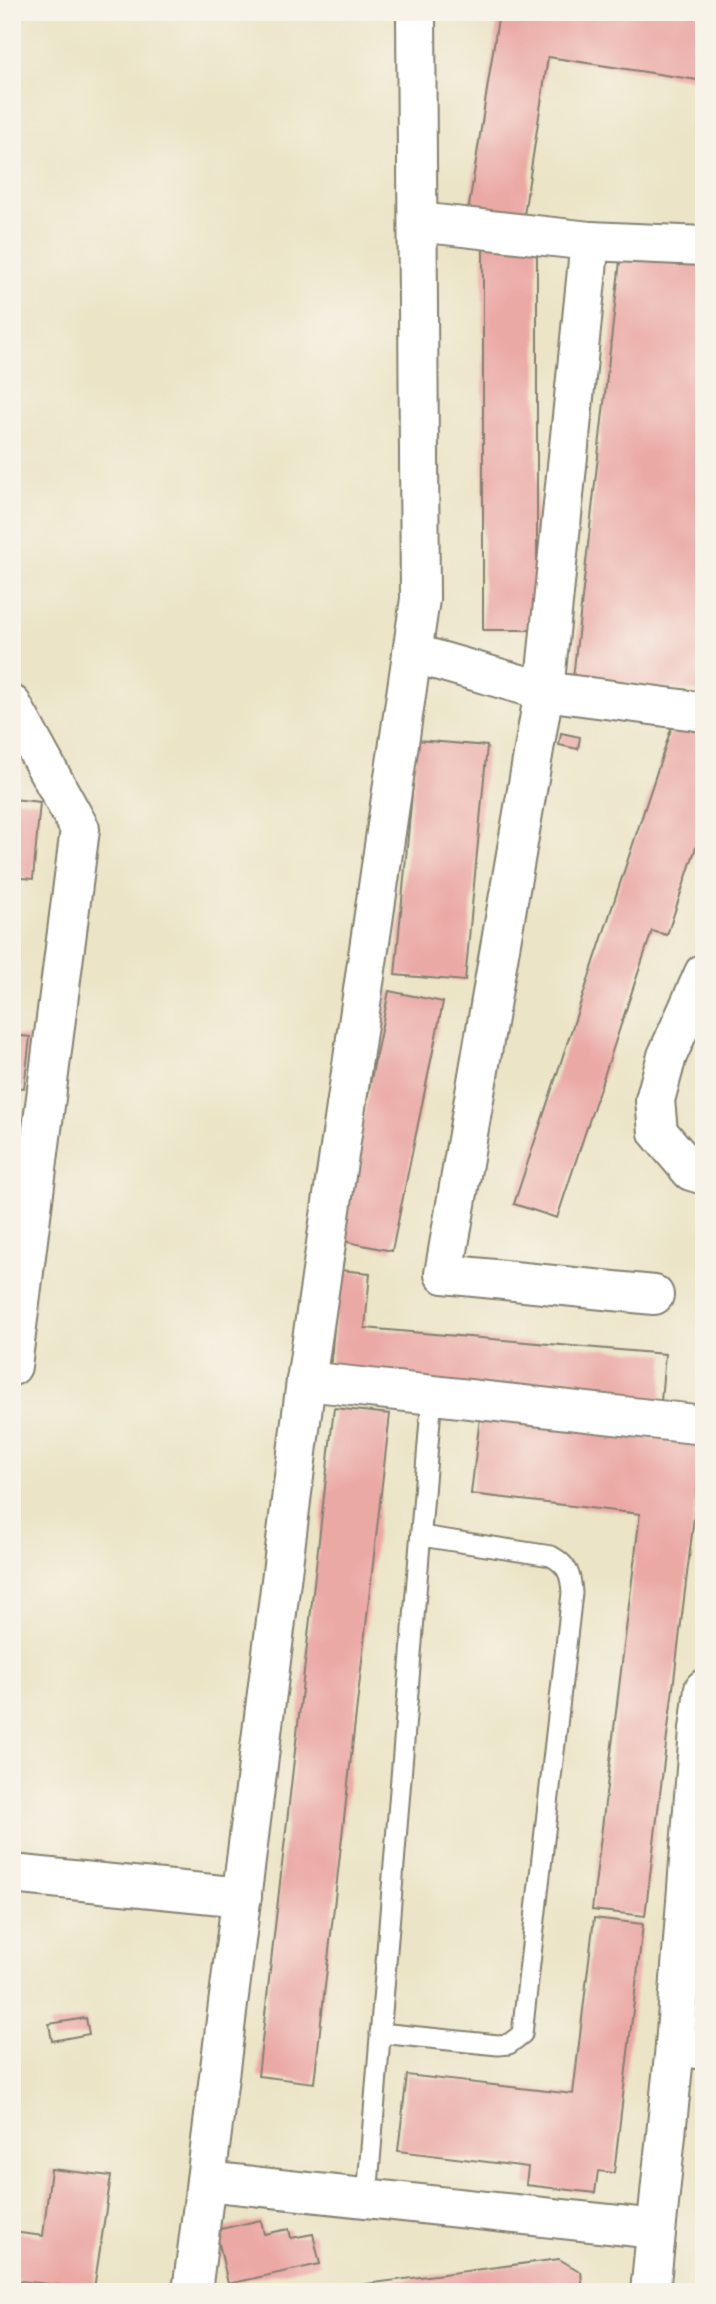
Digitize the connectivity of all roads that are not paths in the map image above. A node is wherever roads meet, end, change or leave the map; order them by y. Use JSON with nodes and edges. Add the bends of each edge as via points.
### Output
{"nodes":[{"id":1,"x":416,"y":12,"type":"edge"},
{"id":2,"x":418,"y":222,"type":"junction"},
{"id":3,"x":590,"y":241,"type":"junction"},
{"id":4,"x":704,"y":246,"type":"edge"},
{"id":5,"x":412,"y":653,"type":"junction"},
{"id":6,"x":544,"y":691,"type":"junction"},
{"id":7,"x":12,"y":705,"type":"edge"},
{"id":8,"x":704,"y":712,"type":"edge"},
{"id":9,"x":704,"y":973,"type":"edge"},
{"id":10,"x":704,"y":1175,"type":"edge"},
{"id":11,"x":654,"y":1295,"type":"dead end"},
{"id":12,"x":12,"y":1359,"type":"edge"},
{"id":13,"x":12,"y":1366,"type":"edge"},
{"id":14,"x":306,"y":1381,"type":"junction"},
{"id":15,"x":432,"y":1395,"type":"junction"},
{"id":16,"x":704,"y":1425,"type":"edge"},
{"id":17,"x":421,"y":1536,"type":"junction"},
{"id":18,"x":704,"y":1689,"type":"edge"},
{"id":19,"x":701,"y":1730,"type":"edge"},
{"id":20,"x":12,"y":1874,"type":"edge"},
{"id":21,"x":242,"y":1897,"type":"junction"},
{"id":22,"x":380,"y":2033,"type":"junction"},
{"id":23,"x":689,"y":2048,"type":"edge"},
{"id":24,"x":206,"y":2181,"type":"junction"},
{"id":25,"x":367,"y":2198,"type":"junction"},
{"id":26,"x":656,"y":2229,"type":"junction"},
{"id":27,"x":192,"y":2292,"type":"edge"},
{"id":28,"x":650,"y":2292,"type":"edge"}],
"edges":[{"from":1,"to":2,"type":"street"},
{"from":2,"to":3,"type":"street"},
{"from":2,"to":5,"type":"street","via":[[420,599]]},
{"from":3,"to":4,"type":"street"},
{"from":3,"to":6,"type":"street"},
{"from":5,"to":6,"type":"street"},
{"from":5,"to":14,"type":"street"},
{"from":6,"to":8,"type":"street"},
{"from":6,"to":11,"type":"street","via":[[444,1274]]},
{"from":7,"to":12,"type":"street","via":[[80,829]]},
{"from":9,"to":10,"type":"street","via":[[667,1056],[654,1100],[658,1132],[691,1171]]},
{"from":12,"to":13,"type":"street"},
{"from":14,"to":15,"type":"street"},
{"from":14,"to":21,"type":"street"},
{"from":15,"to":16,"type":"street"},
{"from":15,"to":17,"type":"lane"},
{"from":17,"to":22,"type":"lane"},
{"from":17,"to":22,"type":"lane","via":[[551,1556],[570,1574],[572,1593],[522,2034],[509,2044],[498,2045]]},
{"from":18,"to":19,"type":"street"},
{"from":19,"to":23,"type":"street"},
{"from":20,"to":21,"type":"street"},
{"from":21,"to":24,"type":"street"},
{"from":22,"to":25,"type":"lane"},
{"from":23,"to":26,"type":"street"},
{"from":24,"to":25,"type":"street"},
{"from":24,"to":27,"type":"street"},
{"from":25,"to":26,"type":"street"},
{"from":26,"to":28,"type":"street"}]}
